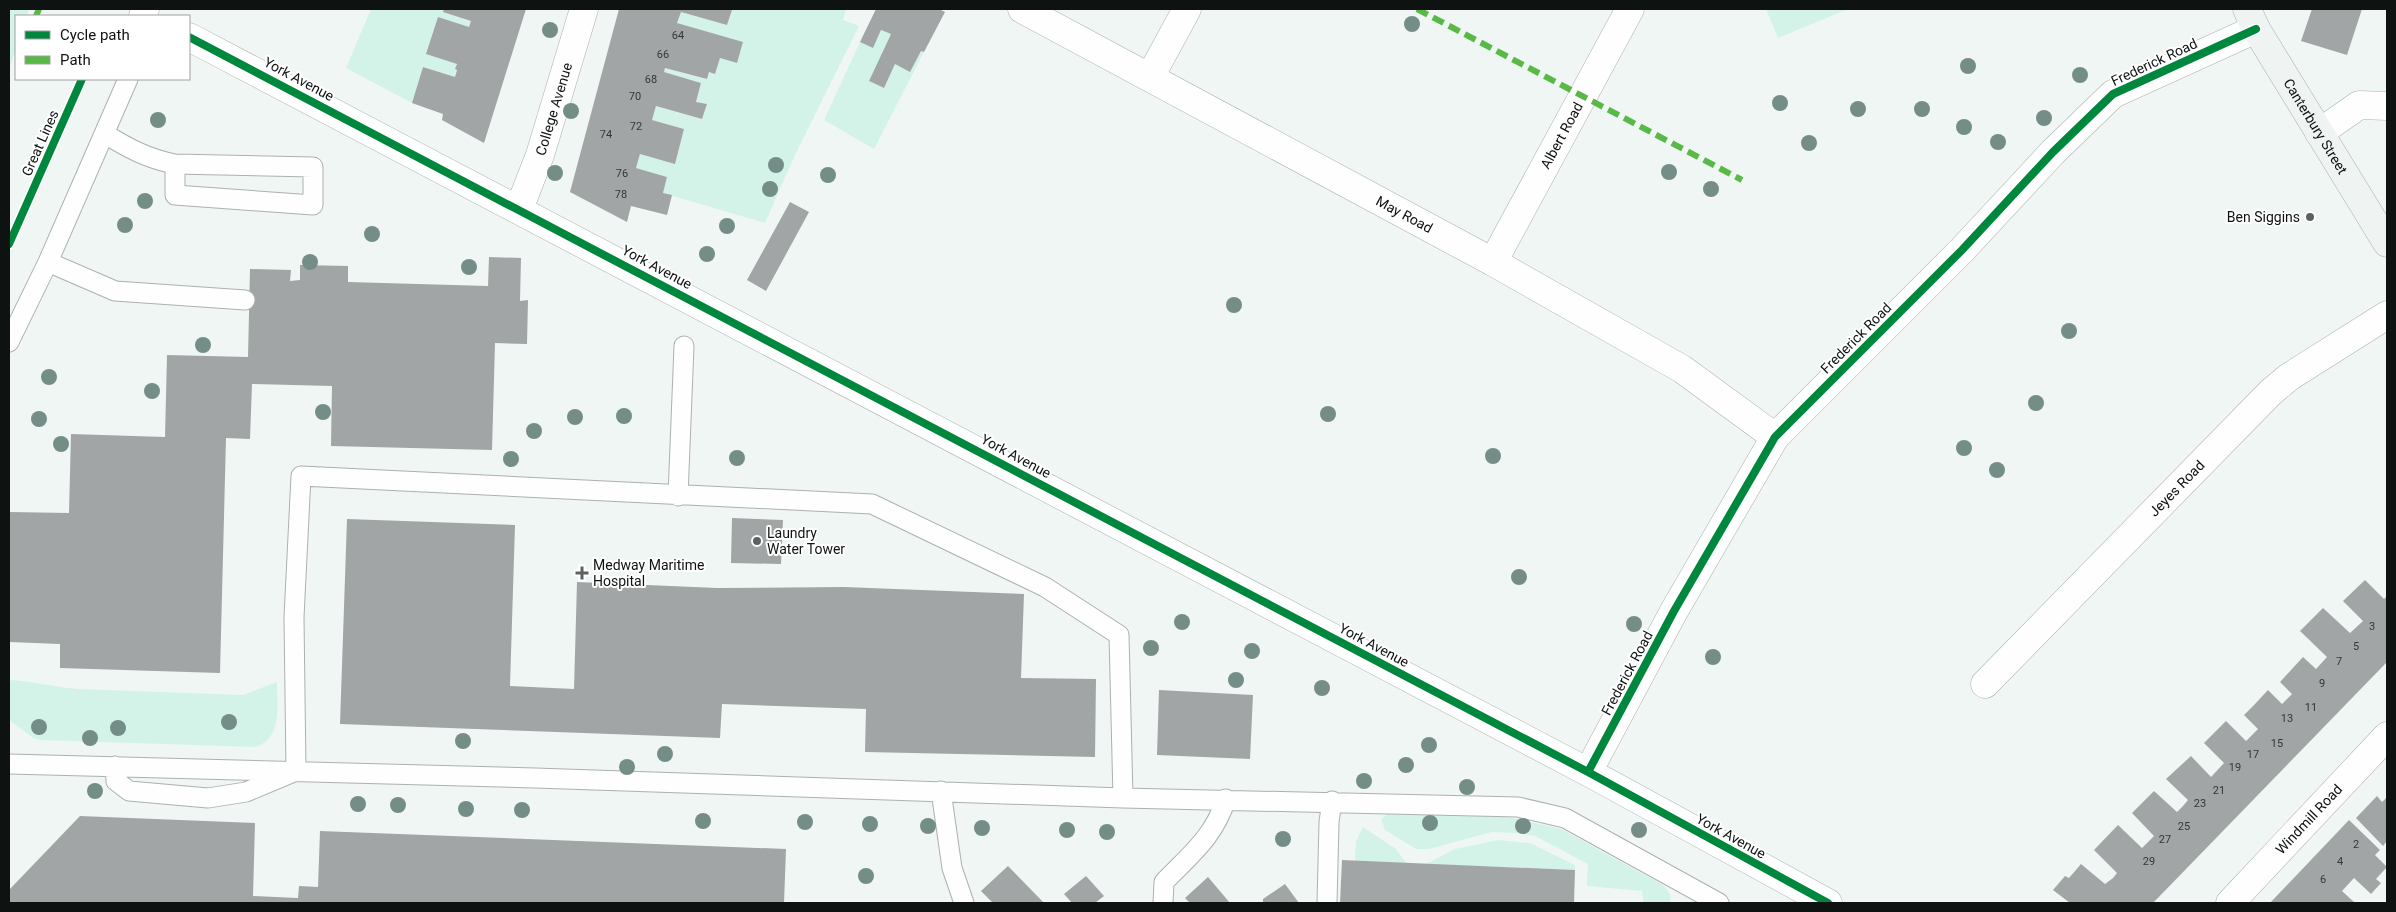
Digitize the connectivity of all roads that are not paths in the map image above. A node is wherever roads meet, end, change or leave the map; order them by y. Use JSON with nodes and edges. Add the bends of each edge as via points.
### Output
{"nodes":[{"id":1,"x":584,"y":9,"type":"edge"},
{"id":2,"x":1022,"y":9,"type":"edge"},
{"id":3,"x":1187,"y":9,"type":"edge"},
{"id":4,"x":1630,"y":9,"type":"edge"},
{"id":5,"x":2251,"y":19,"type":"edge"},
{"id":6,"x":190,"y":38,"type":"edge"},
{"id":7,"x":1150,"y":77,"type":"junction"},
{"id":8,"x":128,"y":80,"type":"edge"},
{"id":9,"x":2387,"y":106,"type":"edge"},
{"id":10,"x":2319,"y":133,"type":"junction"},
{"id":11,"x":105,"y":134,"type":"junction"},
{"id":12,"x":175,"y":164,"type":"junction"},
{"id":13,"x":519,"y":208,"type":"junction"},
{"id":14,"x":2387,"y":243,"type":"edge"},
{"id":15,"x":48,"y":262,"type":"junction"},
{"id":16,"x":1493,"y":262,"type":"junction"},
{"id":17,"x":245,"y":300,"type":"dead end"},
{"id":18,"x":2387,"y":315,"type":"edge"},
{"id":19,"x":9,"y":342,"type":"edge"},
{"id":20,"x":684,"y":346,"type":"dead end"},
{"id":21,"x":1775,"y":437,"type":"junction"},
{"id":22,"x":678,"y":496,"type":"junction"},
{"id":23,"x":1985,"y":684,"type":"dead end"},
{"id":24,"x":2387,"y":736,"type":"edge"},
{"id":25,"x":9,"y":764,"type":"edge"},
{"id":26,"x":115,"y":766,"type":"junction"},
{"id":27,"x":296,"y":772,"type":"junction"},
{"id":28,"x":1588,"y":772,"type":"junction"},
{"id":29,"x":941,"y":791,"type":"junction"},
{"id":30,"x":1123,"y":798,"type":"junction"},
{"id":31,"x":1226,"y":799,"type":"junction"},
{"id":32,"x":1332,"y":801,"type":"junction"},
{"id":33,"x":1696,"y":898,"type":"edge"},
{"id":34,"x":964,"y":903,"type":"edge"},
{"id":35,"x":1163,"y":903,"type":"edge"},
{"id":36,"x":1327,"y":903,"type":"edge"},
{"id":37,"x":1719,"y":903,"type":"edge"},
{"id":38,"x":1828,"y":903,"type":"edge"},
{"id":39,"x":2230,"y":903,"type":"edge"}],
"edges":[{"from":1,"to":13,"type":"street","name":"College Avenue","via":[[540,155]]},
{"from":2,"to":7,"type":"street","name":"May Road"},
{"from":3,"to":7,"type":"street"},
{"from":4,"to":16,"type":"street","name":"Albert Road"},
{"from":5,"to":10,"type":"street","name":"Canterbury Street"},
{"from":5,"to":21,"type":"street","name":"Frederick Road","via":[[2113,94]]},
{"from":6,"to":13,"type":"street","name":"York Avenue"},
{"from":7,"to":16,"type":"street","name":"May Road"},
{"from":8,"to":11,"type":"lane"},
{"from":9,"to":10,"type":"street","via":[[2359,105]]},
{"from":10,"to":14,"type":"street","name":"Canterbury Street"},
{"from":11,"to":12,"type":"lane","via":[[148,157]]},
{"from":11,"to":15,"type":"lane"},
{"from":12,"to":12,"type":"lane","via":[[175,195],[313,205],[313,167]]},
{"from":13,"to":28,"type":"street","name":"York Avenue"},
{"from":15,"to":17,"type":"lane","via":[[111,290]]},
{"from":15,"to":19,"type":"lane"},
{"from":16,"to":21,"type":"street","name":"May Road","via":[[1682,369]]},
{"from":18,"to":23,"type":"street","name":"Jeyes Road","via":[[2289,377],[2271,392]]},
{"from":20,"to":22,"type":"lane"},
{"from":21,"to":28,"type":"street","name":"Frederick Road","via":[[1679,601]]},
{"from":22,"to":27,"type":"lane","via":[[301,476],[294,617]]},
{"from":22,"to":30,"type":"lane","via":[[872,504],[1045,587],[1119,635]]},
{"from":24,"to":39,"type":"street","name":"Windmill Road"},
{"from":25,"to":26,"type":"lane"},
{"from":26,"to":27,"type":"lane"},
{"from":26,"to":27,"type":"lane","via":[[116,781],[129,791],[208,798],[246,792]]},
{"from":27,"to":29,"type":"lane"},
{"from":28,"to":38,"type":"street","name":"York Avenue"},
{"from":29,"to":30,"type":"lane"},
{"from":29,"to":34,"type":"lane","via":[[952,868]]},
{"from":30,"to":31,"type":"lane"},
{"from":31,"to":32,"type":"lane"},
{"from":31,"to":35,"type":"lane","via":[[1220,820],[1209,836],[1164,882]]},
{"from":32,"to":33,"type":"lane","via":[[1518,807],[1566,818]]},
{"from":32,"to":36,"type":"lane"},
{"from":33,"to":37,"type":"lane"}]}
